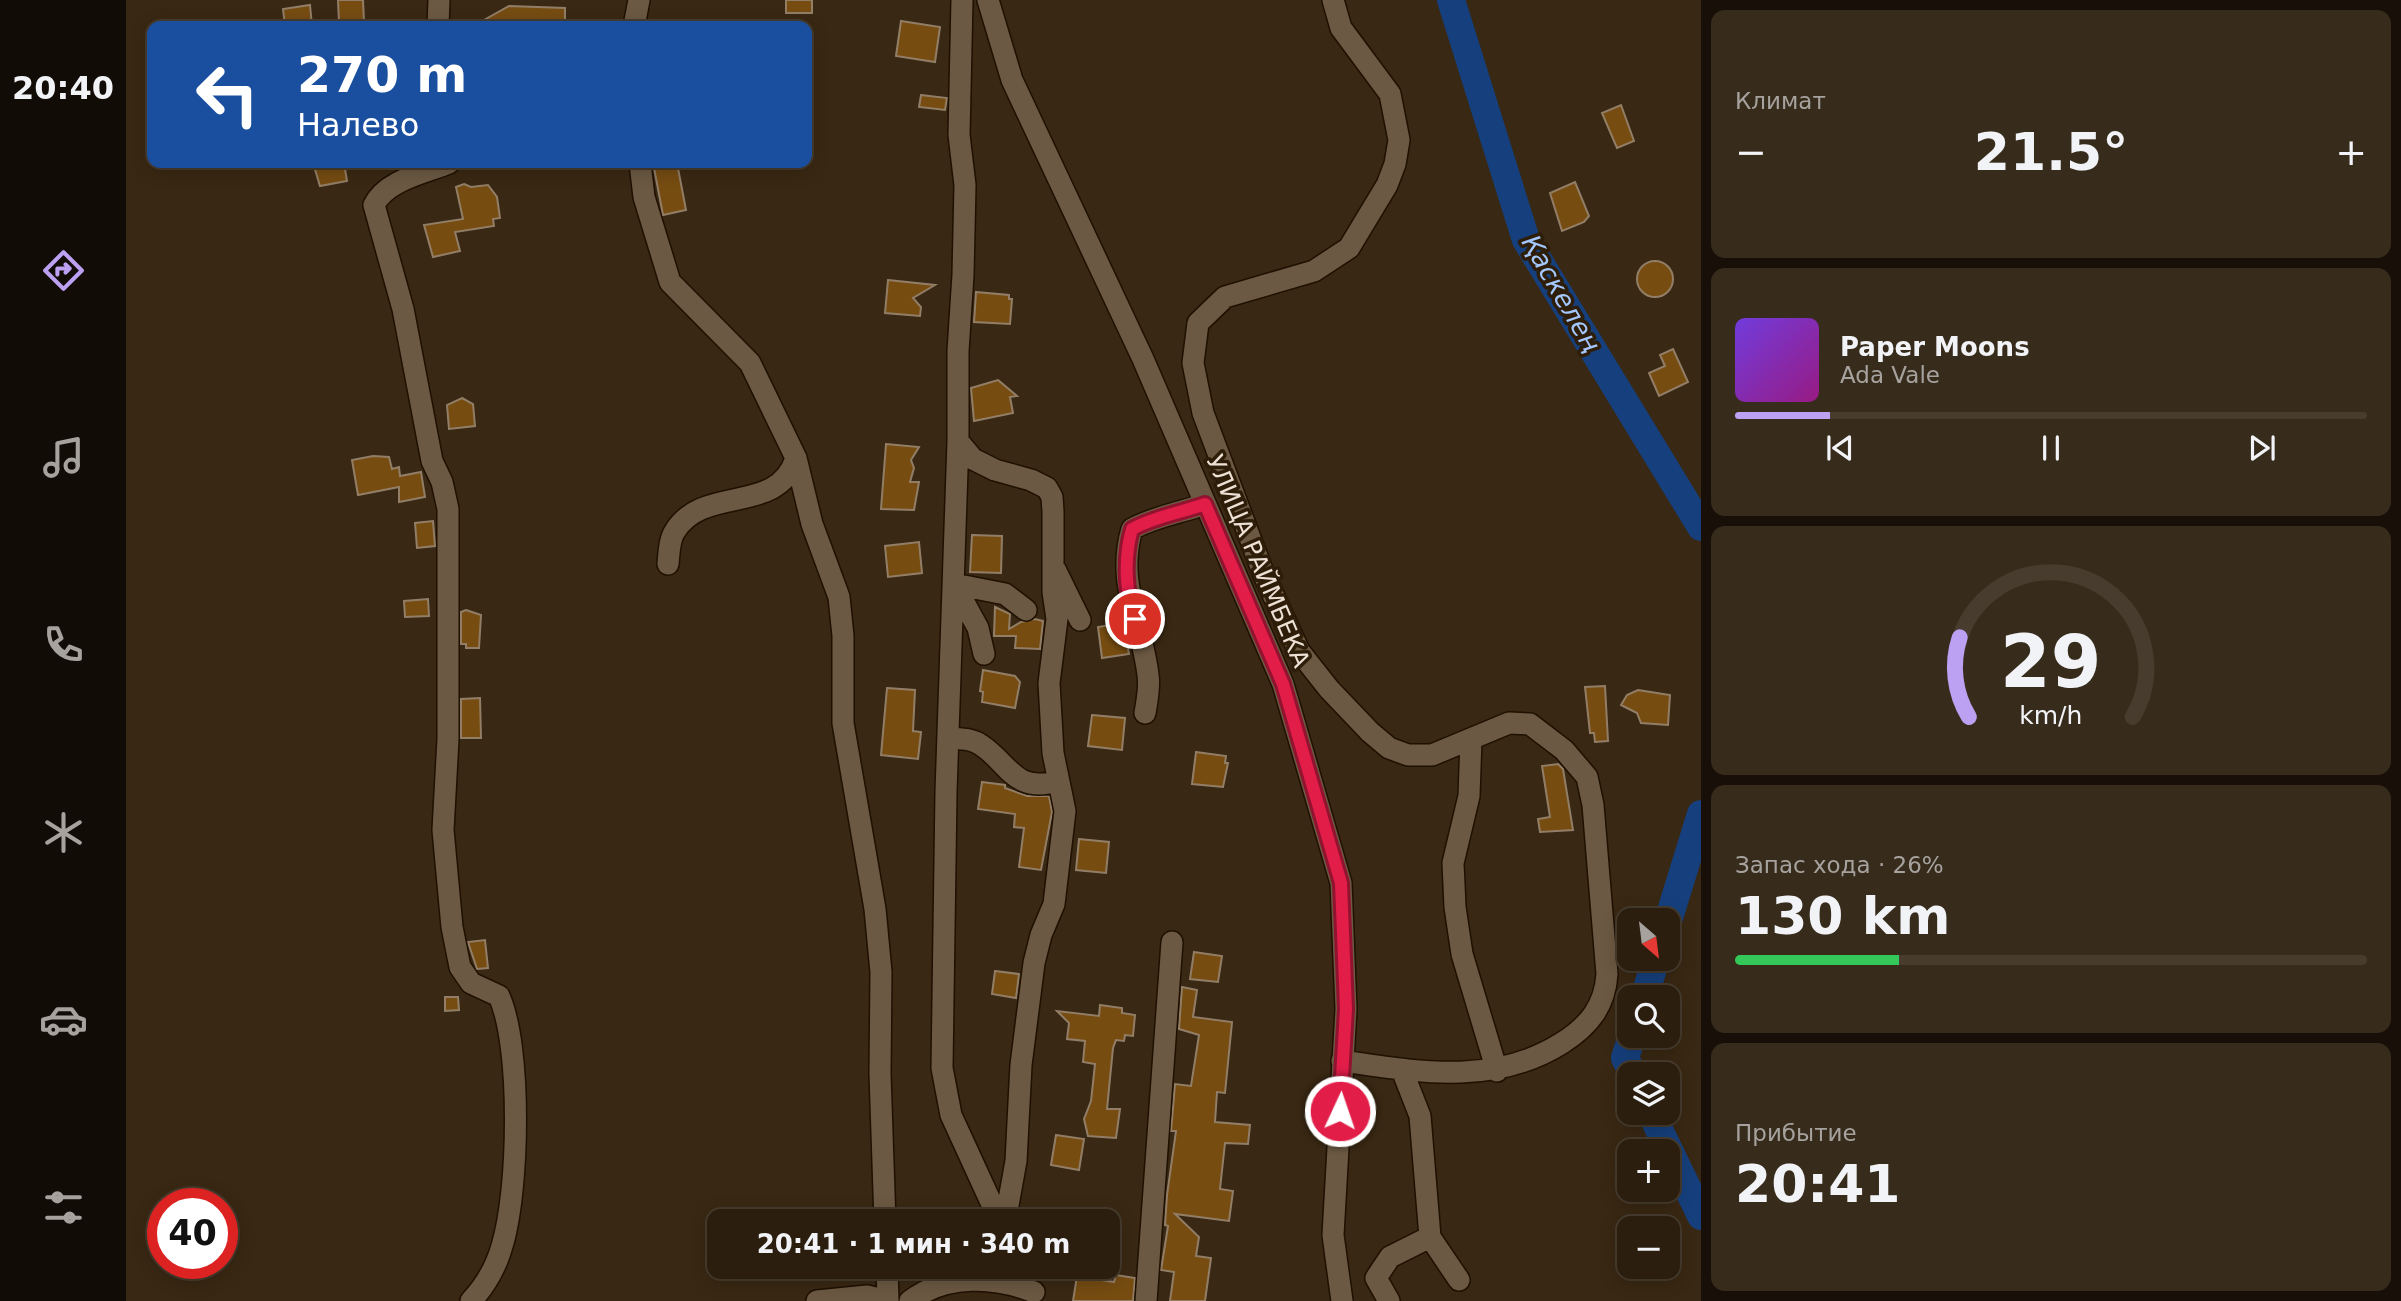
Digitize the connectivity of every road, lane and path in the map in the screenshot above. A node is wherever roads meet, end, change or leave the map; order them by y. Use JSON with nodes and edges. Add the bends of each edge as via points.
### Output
{"nodes":[{"id":1,"x":439,"y":0,"type":"edge"},
{"id":2,"x":639,"y":0,"type":"edge"},
{"id":3,"x":962,"y":0,"type":"edge"},
{"id":4,"x":988,"y":0,"type":"edge"},
{"id":5,"x":1333,"y":0,"type":"edge"},
{"id":6,"x":438,"y":21,"type":"edge"},
{"id":7,"x":635,"y":21,"type":"edge"},
{"id":8,"x":431,"y":168,"type":"edge"},
{"id":9,"x":641,"y":168,"type":"edge"},
{"id":10,"x":958,"y":441,"type":"junction"},
{"id":11,"x":796,"y":458,"type":"junction"},
{"id":12,"x":1205,"y":504,"type":"junction"},
{"id":13,"x":668,"y":564,"type":"dead end"},
{"id":14,"x":1053,"y":564,"type":"junction"},
{"id":15,"x":954,"y":584,"type":"junction"},
{"id":16,"x":1026,"y":610,"type":"dead end"},
{"id":17,"x":1080,"y":620,"type":"dead end"},
{"id":18,"x":984,"y":654,"type":"dead end"},
{"id":19,"x":1051,"y":712,"type":"junction"},
{"id":20,"x":1146,"y":713,"type":"dead end"},
{"id":21,"x":948,"y":738,"type":"junction"},
{"id":22,"x":1471,"y":739,"type":"junction"},
{"id":23,"x":1058,"y":781,"type":"junction"},
{"id":24,"x":1065,"y":811,"type":"junction"},
{"id":25,"x":1172,"y":942,"type":"dead end"},
{"id":26,"x":1342,"y":1061,"type":"junction"},
{"id":27,"x":1402,"y":1070,"type":"junction"},
{"id":28,"x":1497,"y":1070,"type":"junction"},
{"id":29,"x":885,"y":1209,"type":"edge"},
{"id":30,"x":997,"y":1209,"type":"edge"},
{"id":31,"x":1006,"y":1209,"type":"edge"},
{"id":32,"x":1430,"y":1237,"type":"junction"},
{"id":33,"x":887,"y":1279,"type":"edge"},
{"id":34,"x":1027,"y":1279,"type":"edge"},
{"id":35,"x":1459,"y":1280,"type":"dead end"},
{"id":36,"x":1036,"y":1296,"type":"edge"},
{"id":37,"x":471,"y":1301,"type":"edge"},
{"id":38,"x":817,"y":1301,"type":"edge"},
{"id":39,"x":887,"y":1301,"type":"edge"},
{"id":40,"x":910,"y":1301,"type":"edge"},
{"id":41,"x":1146,"y":1301,"type":"edge"},
{"id":42,"x":1342,"y":1301,"type":"edge"},
{"id":43,"x":1389,"y":1301,"type":"edge"}],
"edges":[{"from":1,"to":6,"type":"street"},
{"from":2,"to":7,"type":"street"},
{"from":3,"to":10,"type":"street","via":[[959,135],[965,185]]},
{"from":4,"to":12,"type":"street","name":"УЛИЦА РАЙМБЕКА","via":[[1012,80],[1143,359]]},
{"from":5,"to":22,"type":"street","via":[[1341,28],[1390,94],[1399,139],[1387,185],[1349,248],[1335,259],[1314,271],[1225,297],[1210,309],[1198,323],[1194,339],[1197,388],[1264,575],[1308,664],[1389,748],[1408,755],[1432,755]]},
{"from":8,"to":37,"type":"street","via":[[392,186],[374,205],[403,309],[432,461],[448,509],[448,739],[443,830],[452,927],[460,968],[471,983],[499,996],[508,1016],[515,1065],[513,1184],[503,1245],[485,1286]]},
{"from":9,"to":11,"type":"street","via":[[644,197],[670,282],[750,363]]},
{"from":10,"to":14,"type":"street","via":[[973,459],[1046,488],[1052,497]]},
{"from":10,"to":15,"type":"street"},
{"from":11,"to":13,"type":"street","via":[[785,481],[776,487],[727,500],[689,518],[675,531]]},
{"from":11,"to":29,"type":"street","via":[[839,597],[843,723],[875,909],[881,972]]},
{"from":12,"to":20,"type":"street","via":[[1156,516],[1132,529],[1126,549],[1129,592],[1149,678]]},
{"from":12,"to":26,"type":"street","name":"УЛИЦА РАЙМБЕКА","via":[[1283,684],[1341,883],[1346,1009]]},
{"from":14,"to":17,"type":"street"},
{"from":14,"to":19,"type":"street","via":[[1057,619],[1049,683]]},
{"from":15,"to":16,"type":"street","via":[[1005,594]]},
{"from":15,"to":18,"type":"street","via":[[978,628]]},
{"from":15,"to":21,"type":"street"},
{"from":19,"to":23,"type":"street"},
{"from":19,"to":24,"type":"street","via":[[1070,764]]},
{"from":21,"to":23,"type":"street","via":[[983,745],[1018,778],[1045,785]]},
{"from":21,"to":30,"type":"street","via":[[942,1068],[951,1115]]},
{"from":22,"to":28,"type":"street","via":[[1469,796],[1453,863],[1455,907],[1462,954]]},
{"from":22,"to":28,"type":"street","via":[[1509,723],[1530,724],[1564,750],[1587,777],[1606,937],[1606,995],[1598,1012],[1575,1035],[1537,1059]]},
{"from":23,"to":24,"type":"street"},
{"from":24,"to":31,"type":"street","via":[[1055,904],[1041,935],[1032,975],[1016,1161]]},
{"from":25,"to":41,"type":"street"},
{"from":26,"to":27,"type":"street"},
{"from":26,"to":42,"type":"street","name":"УЛИЦА РАЙМБЕКА","via":[[1334,1235]]},
{"from":27,"to":28,"type":"street"},
{"from":27,"to":32,"type":"street","via":[[1420,1116]]},
{"from":32,"to":35,"type":"street"},
{"from":32,"to":43,"type":"street","via":[[1390,1257],[1376,1278]]},
{"from":33,"to":39,"type":"street"},
{"from":34,"to":36,"type":"street"},
{"from":36,"to":40,"type":"street","via":[[985,1280],[964,1280],[934,1287]]},
{"from":38,"to":39,"type":"street","via":[[867,1296]]}]}
